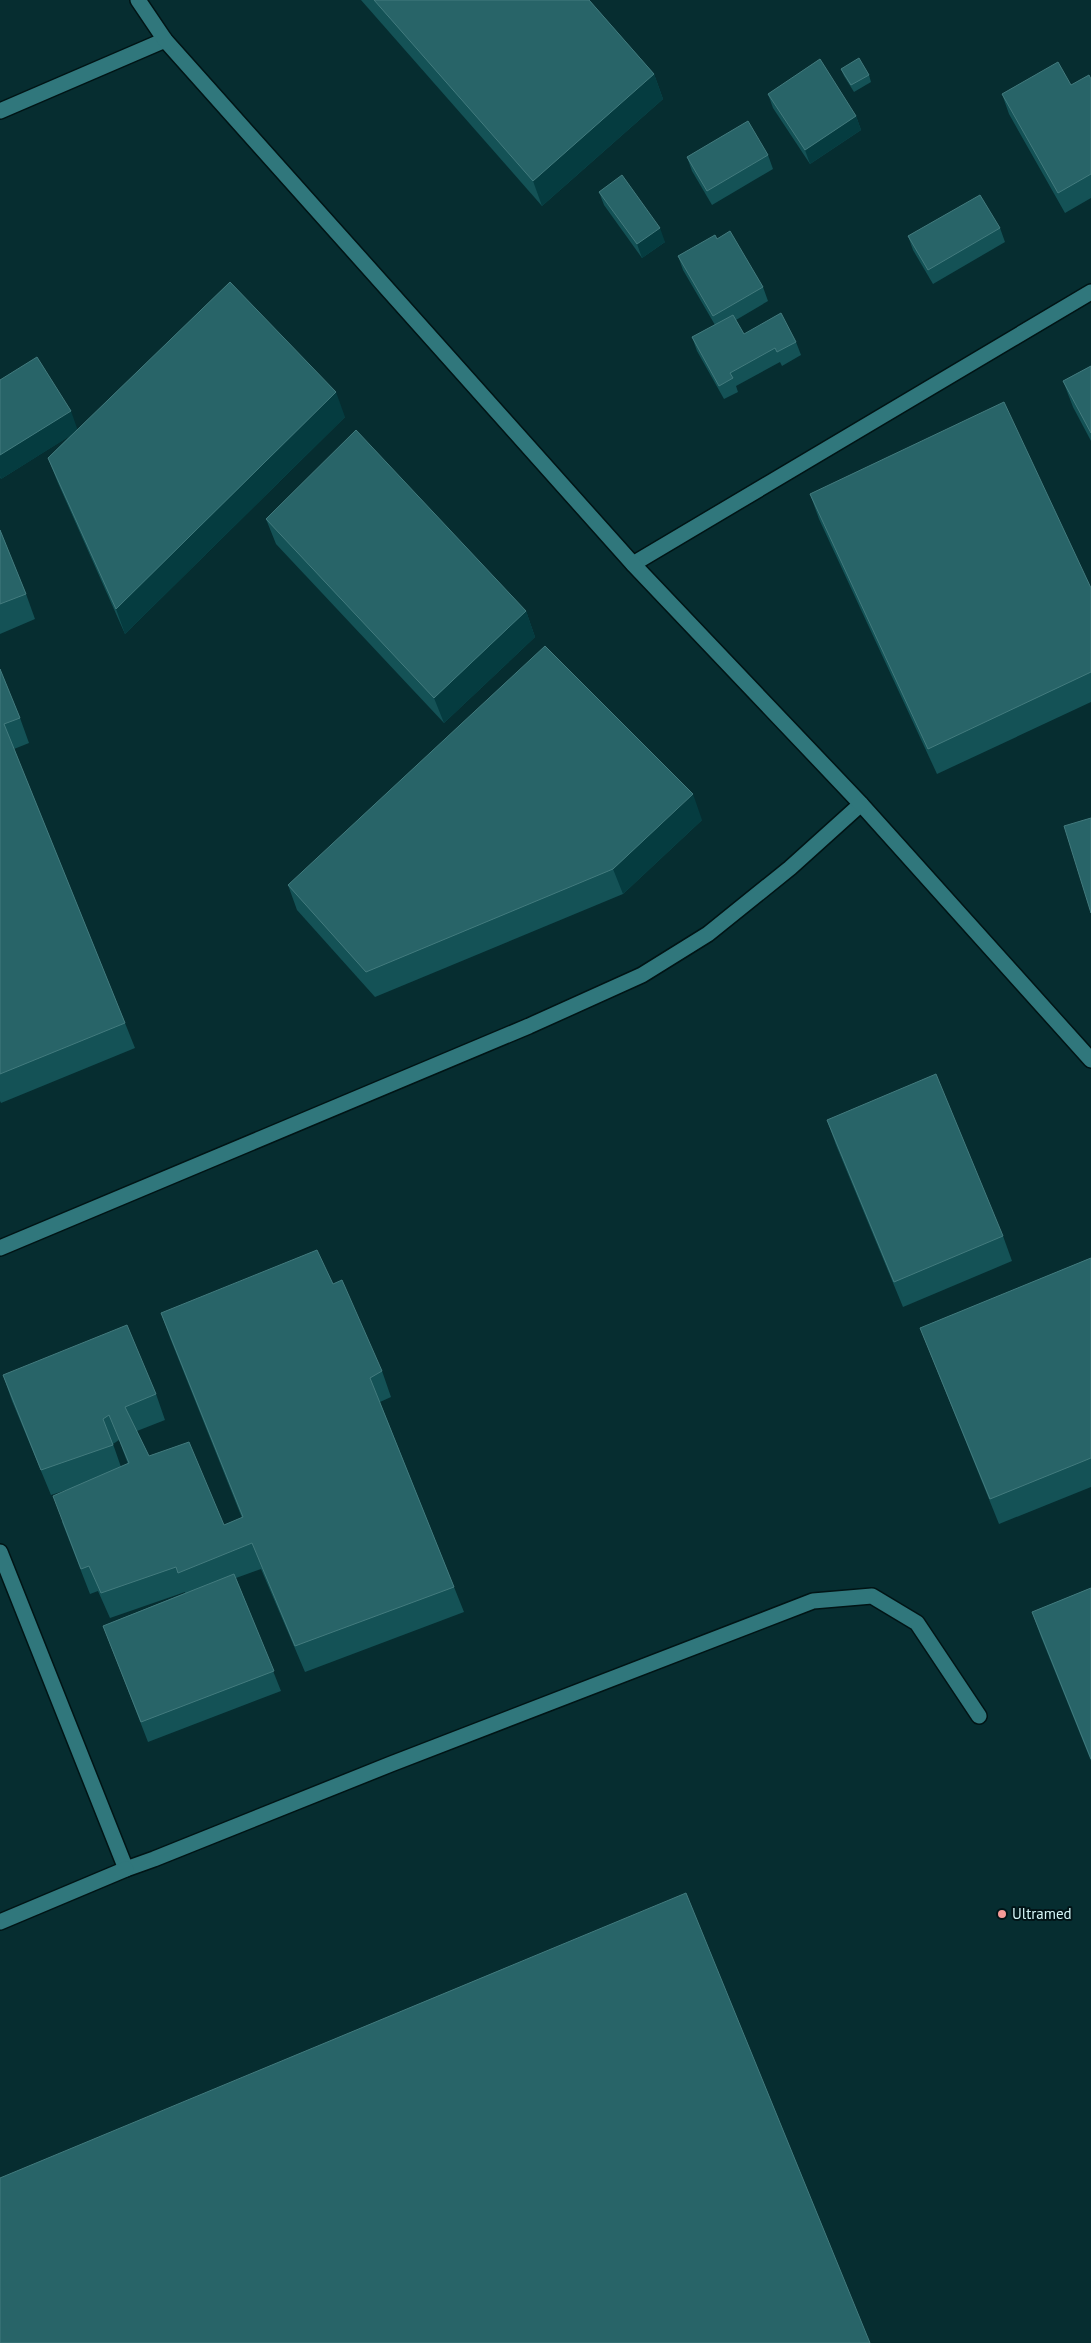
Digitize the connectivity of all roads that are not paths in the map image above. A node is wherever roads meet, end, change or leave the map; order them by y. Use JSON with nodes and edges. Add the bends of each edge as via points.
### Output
{"nodes":[{"id":1,"x":138,"y":0,"type":"edge"},
{"id":2,"x":165,"y":40,"type":"junction"},
{"id":3,"x":0,"y":111,"type":"edge"},
{"id":4,"x":1091,"y":292,"type":"edge"},
{"id":5,"x":633,"y":564,"type":"junction"},
{"id":6,"x":860,"y":804,"type":"junction"},
{"id":7,"x":1091,"y":1060,"type":"edge"},
{"id":8,"x":0,"y":1248,"type":"edge"},
{"id":9,"x":0,"y":1552,"type":"edge"},
{"id":10,"x":978,"y":1716,"type":"dead end"},
{"id":11,"x":126,"y":1869,"type":"junction"},
{"id":12,"x":0,"y":1922,"type":"edge"}],
"edges":[{"from":1,"to":2,"type":"street"},
{"from":2,"to":3,"type":"street"},
{"from":2,"to":5,"type":"street"},
{"from":4,"to":5,"type":"street"},
{"from":5,"to":6,"type":"street"},
{"from":6,"to":7,"type":"street"},
{"from":6,"to":8,"type":"street","via":[[790,868],[708,934],[642,975],[529,1026]]},
{"from":9,"to":11,"type":"street"},
{"from":10,"to":11,"type":"street","via":[[917,1623],[872,1596],[813,1601]]},
{"from":11,"to":12,"type":"street"}]}
